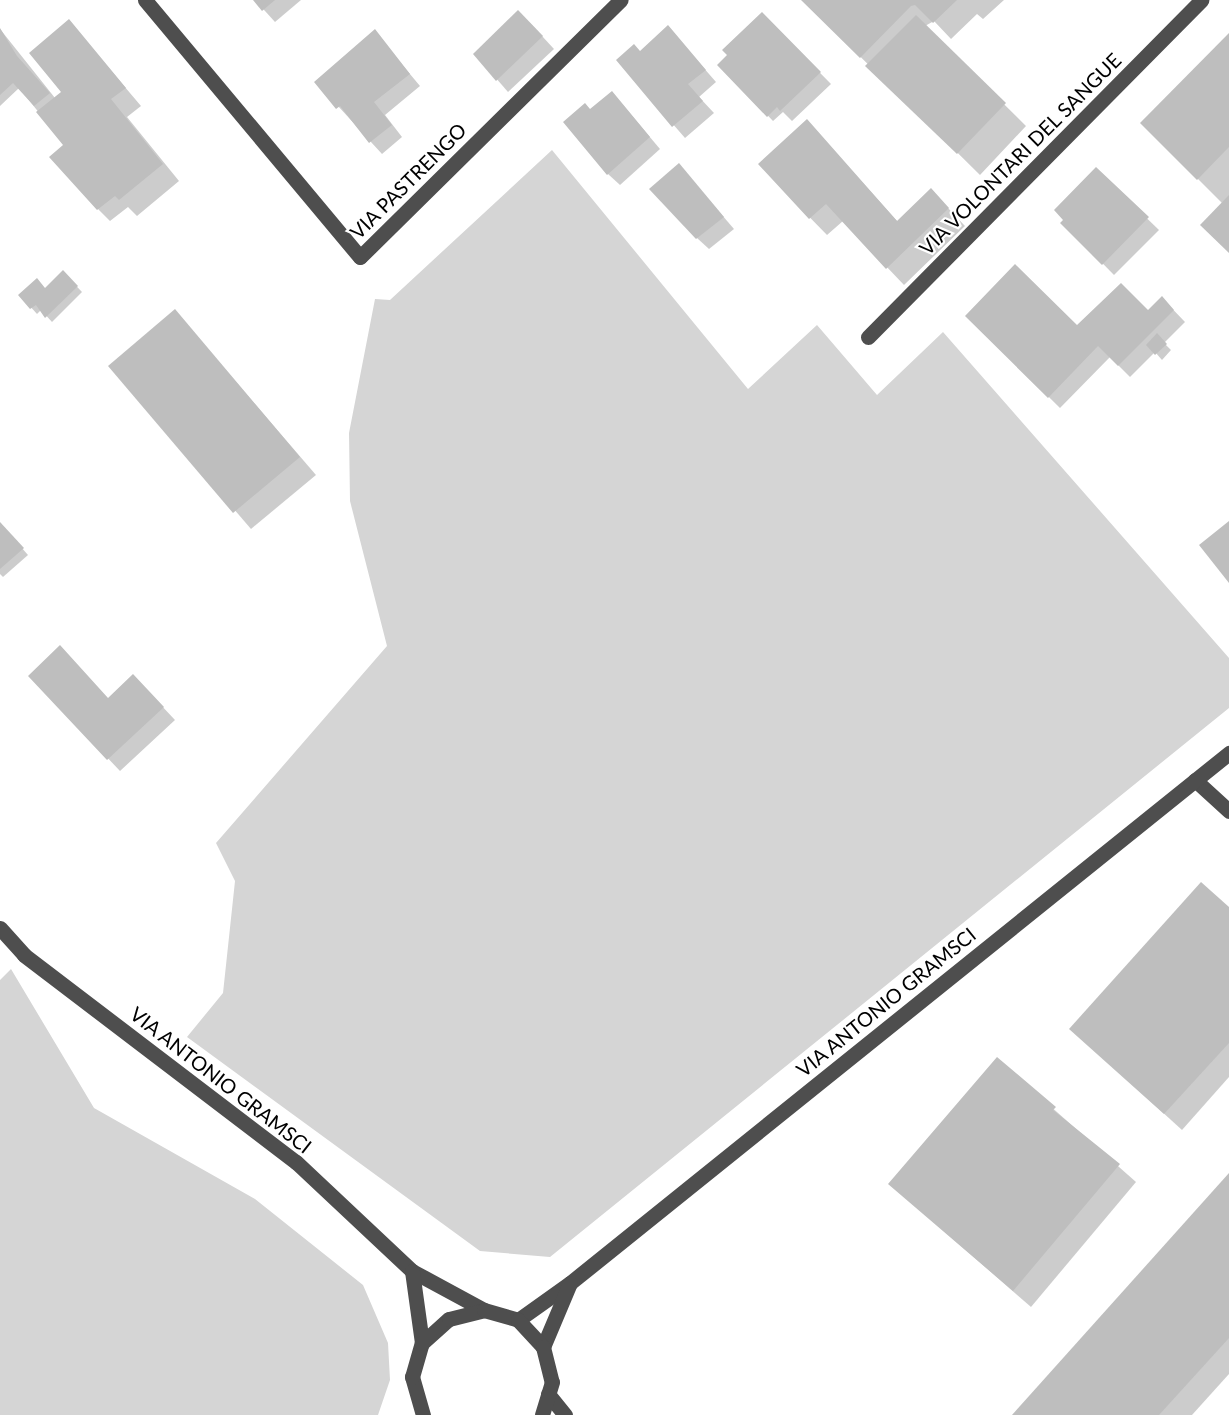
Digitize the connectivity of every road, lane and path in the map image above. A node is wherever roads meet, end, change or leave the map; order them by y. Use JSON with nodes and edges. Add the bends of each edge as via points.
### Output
{"nodes":[{"id":1,"x":145,"y":0,"type":"edge"},
{"id":2,"x":621,"y":0,"type":"edge"},
{"id":3,"x":1202,"y":0,"type":"edge"},
{"id":4,"x":868,"y":337,"type":"dead end"},
{"id":5,"x":1229,"y":753,"type":"edge"},
{"id":6,"x":1195,"y":780,"type":"junction"},
{"id":7,"x":1229,"y":811,"type":"edge"},
{"id":8,"x":0,"y":928,"type":"edge"},
{"id":9,"x":412,"y":1271,"type":"junction"},
{"id":10,"x":570,"y":1283,"type":"junction"},
{"id":11,"x":484,"y":1310,"type":"junction"},
{"id":12,"x":518,"y":1320,"type":"junction"},
{"id":13,"x":423,"y":1343,"type":"junction"},
{"id":14,"x":543,"y":1347,"type":"junction"},
{"id":15,"x":548,"y":1394,"type":"junction"},
{"id":16,"x":421,"y":1414,"type":"edge"},
{"id":17,"x":542,"y":1415,"type":"edge"},
{"id":18,"x":565,"y":1415,"type":"edge"}],
"edges":[{"from":1,"to":2,"type":"street","name":"VIA PASTRENGO","via":[[360,257]]},
{"from":3,"to":4,"type":"street","name":"VIA VOLONTARI DEL SANGUE"},
{"from":5,"to":6,"type":"street","name":"VIA ANTONIO GRAMSCI"},
{"from":6,"to":7,"type":"street"},
{"from":6,"to":10,"type":"street","name":"VIA ANTONIO GRAMSCI"},
{"from":8,"to":9,"type":"street","name":"VIA ANTONIO GRAMSCI","via":[[24,955],[296,1162]]},
{"from":9,"to":11,"type":"street","name":"VIA ANTONIO GRAMSCI"},
{"from":9,"to":13,"type":"street"},
{"from":10,"to":12,"type":"street","name":"VIA ANTONIO GRAMSCI"},
{"from":10,"to":14,"type":"street","name":"VIA ANTONIO GRAMSCI"},
{"from":11,"to":12,"type":"street","name":"VIA ANTONIO GRAMSCI"},
{"from":11,"to":13,"type":"street","via":[[449,1319]]},
{"from":12,"to":14,"type":"street"},
{"from":13,"to":16,"type":"street","via":[[412,1377]]},
{"from":14,"to":15,"type":"street","via":[[552,1382]]},
{"from":15,"to":17,"type":"street"},
{"from":15,"to":18,"type":"street"}]}
